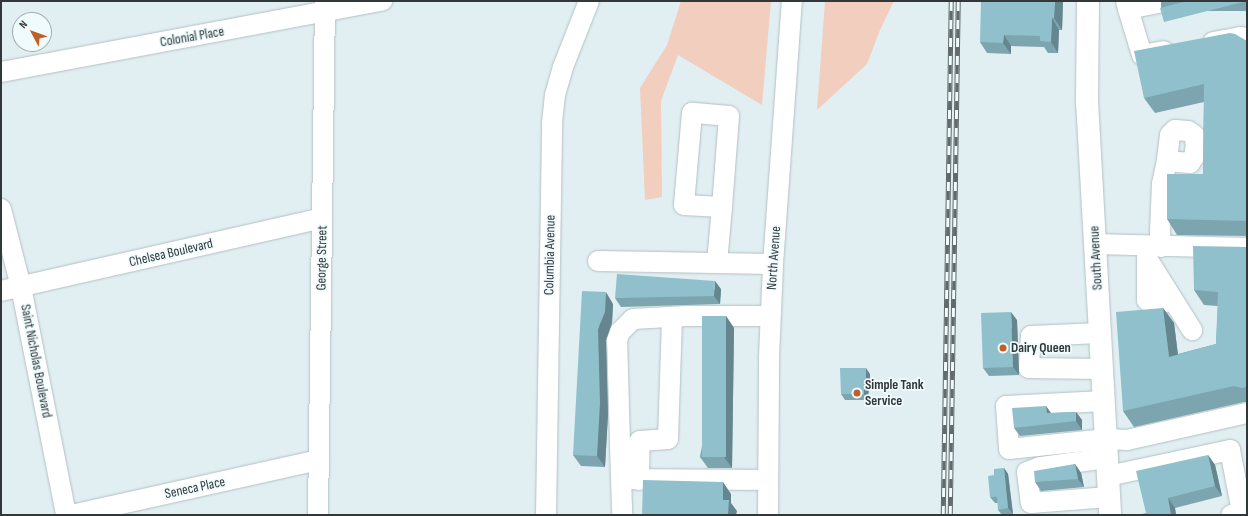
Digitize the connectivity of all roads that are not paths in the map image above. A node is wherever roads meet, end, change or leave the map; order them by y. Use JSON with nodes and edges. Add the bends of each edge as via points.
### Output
{"nodes":[{"id":1,"x":382,"y":1,"type":"edge"},
{"id":2,"x":589,"y":1,"type":"edge"},
{"id":3,"x":792,"y":1,"type":"edge"},
{"id":4,"x":1088,"y":1,"type":"edge"},
{"id":5,"x":1168,"y":1,"type":"edge"},
{"id":6,"x":1127,"y":5,"type":"edge"},
{"id":7,"x":325,"y":7,"type":"edge"},
{"id":8,"x":1247,"y":38,"type":"edge"},
{"id":9,"x":1,"y":72,"type":"edge"},
{"id":10,"x":1167,"y":161,"type":"dead end"},
{"id":11,"x":722,"y":207,"type":"junction"},
{"id":12,"x":1,"y":209,"type":"edge"},
{"id":13,"x":322,"y":218,"type":"junction"},
{"id":14,"x":1095,"y":244,"type":"junction"},
{"id":15,"x":1247,"y":248,"type":"edge"},
{"id":16,"x":1152,"y":251,"type":"junction"},
{"id":17,"x":598,"y":261,"type":"dead end"},
{"id":18,"x":717,"y":263,"type":"junction"},
{"id":19,"x":773,"y":264,"type":"junction"},
{"id":20,"x":21,"y":287,"type":"junction"},
{"id":21,"x":1,"y":291,"type":"edge"},
{"id":22,"x":770,"y":316,"type":"junction"},
{"id":23,"x":672,"y":317,"type":"junction"},
{"id":24,"x":1192,"y":330,"type":"dead end"},
{"id":25,"x":1100,"y":333,"type":"junction"},
{"id":26,"x":1102,"y":369,"type":"junction"},
{"id":27,"x":1104,"y":401,"type":"junction"},
{"id":28,"x":1247,"y":413,"type":"edge"},
{"id":29,"x":1107,"y":457,"type":"junction"},
{"id":30,"x":319,"y":460,"type":"junction"},
{"id":31,"x":630,"y":480,"type":"junction"},
{"id":32,"x":768,"y":480,"type":"junction"},
{"id":33,"x":1110,"y":506,"type":"edge"},
{"id":34,"x":66,"y":515,"type":"edge"},
{"id":35,"x":71,"y":515,"type":"edge"},
{"id":36,"x":318,"y":515,"type":"edge"},
{"id":37,"x":546,"y":515,"type":"edge"},
{"id":38,"x":622,"y":515,"type":"edge"},
{"id":39,"x":768,"y":515,"type":"edge"},
{"id":40,"x":1231,"y":515,"type":"edge"}],
"edges":[{"from":1,"to":7,"type":"street","name":"Colonial Place"},
{"from":2,"to":37,"type":"street","name":"Columbia Avenue","via":[[559,81],[552,123]]},
{"from":3,"to":19,"type":"street","name":"North Avenue"},
{"from":4,"to":14,"type":"main road","name":"South Avenue","via":[[1088,101]]},
{"from":5,"to":6,"type":"street"},
{"from":6,"to":8,"type":"street","via":[[1142,54],[1240,37]]},
{"from":7,"to":9,"type":"street","name":"Colonial Place"},
{"from":7,"to":13,"type":"street","name":"George Street"},
{"from":10,"to":16,"type":"street","via":[[1162,184],[1160,231]]},
{"from":11,"to":11,"type":"street","via":[[729,116],[692,113],[684,205]]},
{"from":11,"to":18,"type":"street"},
{"from":12,"to":20,"type":"street","name":"Saint Nicholas Boulevard"},
{"from":13,"to":20,"type":"street","name":"Chelsea Boulevard"},
{"from":13,"to":30,"type":"street","name":"George Street"},
{"from":14,"to":16,"type":"street"},
{"from":14,"to":25,"type":"main road","name":"South Avenue"},
{"from":15,"to":16,"type":"street"},
{"from":16,"to":24,"type":"street","via":[[1173,301]]},
{"from":17,"to":18,"type":"street"},
{"from":18,"to":19,"type":"street"},
{"from":19,"to":22,"type":"street","name":"North Avenue"},
{"from":20,"to":21,"type":"street","name":"Chelsea Boulevard"},
{"from":20,"to":34,"type":"street","name":"Saint Nicholas Boulevard"},
{"from":22,"to":23,"type":"street"},
{"from":22,"to":32,"type":"street","name":"North Avenue"},
{"from":23,"to":31,"type":"street","via":[[668,439],[640,441]]},
{"from":23,"to":31,"type":"street","via":[[633,319],[620,332],[617,340]]},
{"from":25,"to":26,"type":"main road","name":"South Avenue"},
{"from":25,"to":26,"type":"street","via":[[1031,336],[1029,368]]},
{"from":26,"to":27,"type":"main road","name":"South Avenue"},
{"from":27,"to":29,"type":"main road","name":"South Avenue"},
{"from":27,"to":29,"type":"street","via":[[1006,406],[1009,449]]},
{"from":28,"to":29,"type":"street","via":[[1127,440]]},
{"from":29,"to":33,"type":"main road","name":"South Avenue"},
{"from":29,"to":33,"type":"street","via":[[1040,467],[1027,472],[1031,503]]},
{"from":29,"to":40,"type":"street","via":[[1230,450],[1242,512]]},
{"from":30,"to":35,"type":"street","name":"Seneca Place"},
{"from":30,"to":36,"type":"street","name":"George Street"},
{"from":31,"to":32,"type":"street"},
{"from":31,"to":38,"type":"street"},
{"from":32,"to":39,"type":"street","name":"North Avenue"}]}
